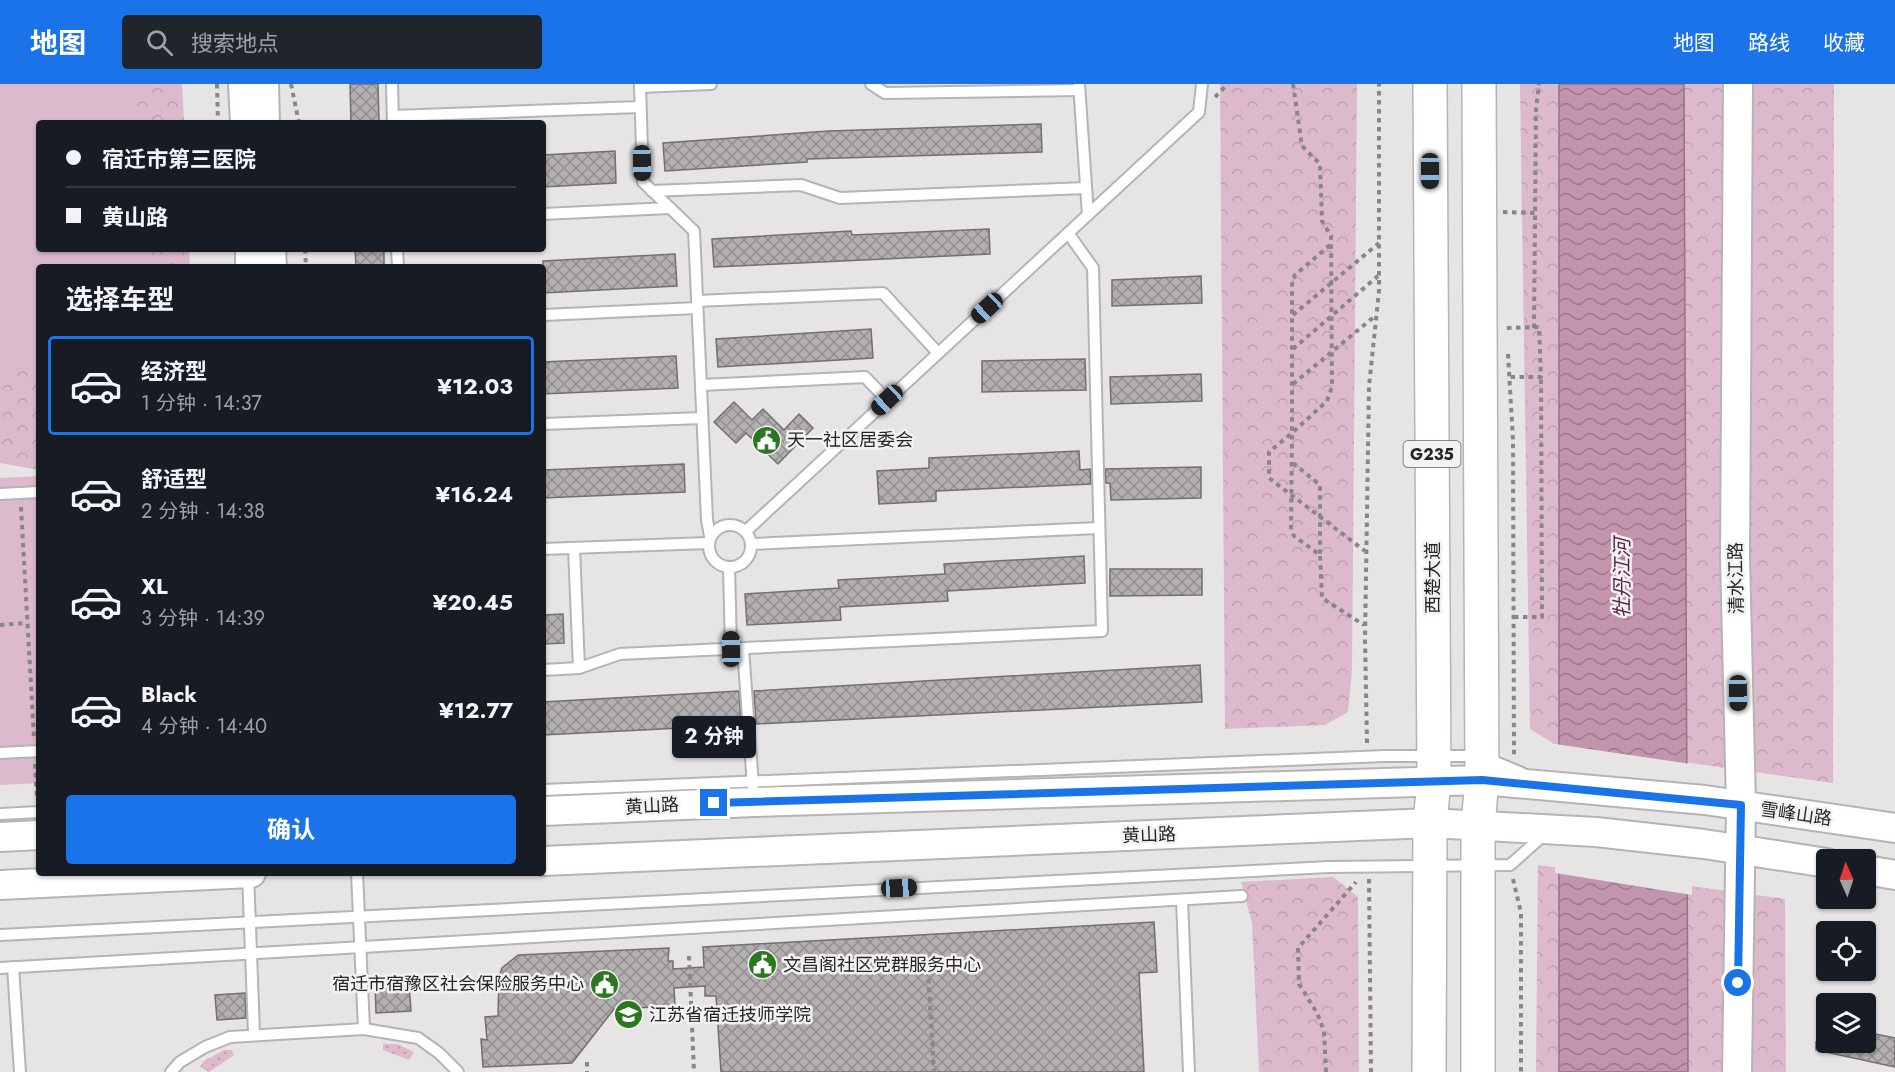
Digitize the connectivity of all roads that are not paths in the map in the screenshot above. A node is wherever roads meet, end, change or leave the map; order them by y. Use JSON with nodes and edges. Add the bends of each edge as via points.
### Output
{"nodes":[{"id":1,"x":243,"y":84,"type":"edge"},
{"id":2,"x":264,"y":84,"type":"edge"},
{"id":3,"x":392,"y":84,"type":"edge"},
{"id":4,"x":711,"y":84,"type":"edge"},
{"id":5,"x":871,"y":84,"type":"edge"},
{"id":6,"x":1202,"y":84,"type":"edge"},
{"id":7,"x":1430,"y":84,"type":"edge"},
{"id":8,"x":1479,"y":84,"type":"edge"},
{"id":9,"x":1738,"y":84,"type":"edge"},
{"id":10,"x":640,"y":86,"type":"edge"},
{"id":11,"x":1079,"y":87,"type":"edge"},
{"id":12,"x":640,"y":107,"type":"junction"},
{"id":13,"x":393,"y":119,"type":"edge"},
{"id":14,"x":245,"y":120,"type":"edge"},
{"id":15,"x":265,"y":120,"type":"edge"},
{"id":16,"x":1086,"y":188,"type":"junction"},
{"id":17,"x":652,"y":191,"type":"junction"},
{"id":18,"x":670,"y":208,"type":"junction"},
{"id":19,"x":546,"y":214,"type":"edge"},
{"id":20,"x":1088,"y":215,"type":"junction"},
{"id":21,"x":1068,"y":233,"type":"junction"},
{"id":22,"x":697,"y":304,"type":"junction"},
{"id":23,"x":546,"y":315,"type":"edge"},
{"id":24,"x":938,"y":353,"type":"junction"},
{"id":25,"x":701,"y":385,"type":"junction"},
{"id":26,"x":887,"y":400,"type":"junction"},
{"id":27,"x":702,"y":418,"type":"junction"},
{"id":28,"x":546,"y":424,"type":"edge"},
{"id":29,"x":36,"y":492,"type":"edge"},
{"id":30,"x":0,"y":494,"type":"edge"},
{"id":31,"x":1099,"y":528,"type":"junction"},
{"id":32,"x":746,"y":531,"type":"junction"},
{"id":33,"x":709,"y":540,"type":"junction"},
{"id":34,"x":752,"y":544,"type":"junction"},
{"id":35,"x":574,"y":548,"type":"junction"},
{"id":36,"x":546,"y":549,"type":"edge"},
{"id":37,"x":729,"y":567,"type":"junction"},
{"id":38,"x":743,"y":648,"type":"junction"},
{"id":39,"x":731,"y":649,"type":"junction"},
{"id":40,"x":579,"y":668,"type":"junction"},
{"id":41,"x":546,"y":670,"type":"edge"},
{"id":42,"x":36,"y":752,"type":"edge"},
{"id":43,"x":0,"y":753,"type":"edge"},
{"id":44,"x":1434,"y":768,"type":"junction"},
{"id":45,"x":1481,"y":768,"type":"junction"},
{"id":46,"x":1549,"y":785,"type":"junction"},
{"id":47,"x":546,"y":790,"type":"edge"},
{"id":48,"x":753,"y":791,"type":"junction"},
{"id":49,"x":1741,"y":805,"type":"junction"},
{"id":50,"x":546,"y":811,"type":"edge"},
{"id":51,"x":0,"y":814,"type":"edge"},
{"id":52,"x":36,"y":820,"type":"edge"},
{"id":53,"x":36,"y":821,"type":"edge"},
{"id":54,"x":1430,"y":823,"type":"junction"},
{"id":55,"x":1478,"y":825,"type":"junction"},
{"id":56,"x":1552,"y":828,"type":"junction"},
{"id":57,"x":1895,"y":828,"type":"edge"},
{"id":58,"x":0,"y":837,"type":"edge"},
{"id":59,"x":1739,"y":849,"type":"junction"},
{"id":60,"x":546,"y":861,"type":"edge"},
{"id":61,"x":1816,"y":861,"type":"edge"},
{"id":62,"x":1478,"y":865,"type":"junction"},
{"id":63,"x":1430,"y":866,"type":"junction"},
{"id":64,"x":1876,"y":872,"type":"edge"},
{"id":65,"x":1895,"y":875,"type":"edge"},
{"id":66,"x":187,"y":876,"type":"edge"},
{"id":67,"x":249,"y":876,"type":"edge"},
{"id":68,"x":357,"y":876,"type":"edge"},
{"id":69,"x":0,"y":885,"type":"edge"},
{"id":70,"x":1242,"y":897,"type":"dead end"},
{"id":71,"x":1182,"y":900,"type":"junction"},
{"id":72,"x":359,"y":917,"type":"junction"},
{"id":73,"x":250,"y":922,"type":"junction"},
{"id":74,"x":0,"y":935,"type":"edge"},
{"id":75,"x":361,"y":947,"type":"junction"},
{"id":76,"x":251,"y":954,"type":"junction"},
{"id":77,"x":13,"y":967,"type":"junction"},
{"id":78,"x":0,"y":968,"type":"edge"},
{"id":79,"x":364,"y":1029,"type":"junction"},
{"id":80,"x":254,"y":1033,"type":"junction"},
{"id":81,"x":20,"y":1072,"type":"edge"},
{"id":82,"x":171,"y":1072,"type":"edge"},
{"id":83,"x":458,"y":1072,"type":"edge"},
{"id":84,"x":1189,"y":1072,"type":"edge"},
{"id":85,"x":1429,"y":1072,"type":"edge"},
{"id":86,"x":1478,"y":1072,"type":"edge"},
{"id":87,"x":1737,"y":1072,"type":"edge"}],
"edges":[{"from":1,"to":14,"type":"main road"},
{"from":2,"to":15,"type":"main road"},
{"from":3,"to":13,"type":"lane"},
{"from":4,"to":10,"type":"lane"},
{"from":5,"to":11,"type":"lane","via":[[885,93]]},
{"from":6,"to":20,"type":"lane","via":[[1199,112]]},
{"from":7,"to":44,"type":"highway","name":"西楚大道","number":"G235"},
{"from":8,"to":45,"type":"highway","number":"G235"},
{"from":9,"to":49,"type":"main road","name":"清水江路","via":[[1735,558]]},
{"from":10,"to":12,"type":"lane"},
{"from":11,"to":16,"type":"lane"},
{"from":12,"to":13,"type":"lane"},
{"from":12,"to":17,"type":"lane","via":[[643,182]]},
{"from":16,"to":17,"type":"lane","via":[[840,198],[801,185]]},
{"from":16,"to":20,"type":"lane"},
{"from":17,"to":18,"type":"lane"},
{"from":18,"to":19,"type":"lane"},
{"from":18,"to":22,"type":"lane","via":[[694,231]]},
{"from":20,"to":21,"type":"lane"},
{"from":21,"to":24,"type":"lane"},
{"from":21,"to":31,"type":"lane","via":[[1093,268]]},
{"from":22,"to":23,"type":"lane"},
{"from":22,"to":24,"type":"lane","via":[[883,293]]},
{"from":22,"to":25,"type":"lane"},
{"from":24,"to":26,"type":"lane"},
{"from":25,"to":26,"type":"lane","via":[[865,377]]},
{"from":25,"to":27,"type":"lane"},
{"from":26,"to":32,"type":"lane"},
{"from":27,"to":28,"type":"lane"},
{"from":27,"to":33,"type":"lane"},
{"from":29,"to":30,"type":"lane"},
{"from":31,"to":34,"type":"lane"},
{"from":31,"to":38,"type":"lane","via":[[1102,631]]},
{"from":32,"to":33,"type":"lane","via":[[727,524],[714,530]]},
{"from":32,"to":34,"type":"lane"},
{"from":33,"to":35,"type":"lane"},
{"from":33,"to":37,"type":"lane","via":[[712,557]]},
{"from":34,"to":37,"type":"lane","via":[[743,563]]},
{"from":35,"to":36,"type":"lane"},
{"from":35,"to":40,"type":"lane"},
{"from":37,"to":39,"type":"lane"},
{"from":38,"to":39,"type":"lane"},
{"from":38,"to":48,"type":"lane"},
{"from":39,"to":40,"type":"lane","via":[[620,654]]},
{"from":40,"to":41,"type":"lane"},
{"from":42,"to":43,"type":"lane"},
{"from":44,"to":45,"type":"main road","name":"黄山路"},
{"from":44,"to":48,"type":"main road","name":"黄山路"},
{"from":44,"to":48,"type":"lane","via":[[1367,757]]},
{"from":44,"to":54,"type":"highway","name":"西楚大道","number":"G235"},
{"from":45,"to":46,"type":"main road","name":"雪峰山路"},
{"from":45,"to":46,"type":"lane","via":[[1514,770]]},
{"from":45,"to":55,"type":"highway","number":"G235"},
{"from":46,"to":49,"type":"main road","name":"雪峰山路"},
{"from":47,"to":48,"type":"lane"},
{"from":48,"to":50,"type":"main road","name":"黄山路"},
{"from":49,"to":57,"type":"main road","name":"雪峰山路"},
{"from":49,"to":59,"type":"main road","name":"清水江路"},
{"from":51,"to":52,"type":"lane"},
{"from":53,"to":58,"type":"main road"},
{"from":54,"to":55,"type":"main road"},
{"from":54,"to":60,"type":"main road","name":"黄山路"},
{"from":54,"to":63,"type":"highway","name":"西楚大道"},
{"from":55,"to":56,"type":"main road"},
{"from":55,"to":62,"type":"highway"},
{"from":56,"to":59,"type":"main road"},
{"from":56,"to":62,"type":"lane","via":[[1510,865]]},
{"from":59,"to":61,"type":"main road"},
{"from":59,"to":87,"type":"main road","name":"清水江路"},
{"from":62,"to":63,"type":"lane"},
{"from":62,"to":86,"type":"highway"},
{"from":63,"to":72,"type":"lane"},
{"from":63,"to":85,"type":"highway","name":"西楚大道"},
{"from":64,"to":65,"type":"main road"},
{"from":66,"to":69,"type":"main road"},
{"from":67,"to":73,"type":"lane"},
{"from":68,"to":72,"type":"lane"},
{"from":70,"to":71,"type":"lane"},
{"from":71,"to":75,"type":"lane"},
{"from":71,"to":84,"type":"lane"},
{"from":72,"to":73,"type":"lane"},
{"from":72,"to":75,"type":"lane"},
{"from":73,"to":74,"type":"lane"},
{"from":73,"to":76,"type":"lane"},
{"from":75,"to":76,"type":"lane"},
{"from":75,"to":79,"type":"lane"},
{"from":76,"to":77,"type":"lane"},
{"from":76,"to":80,"type":"lane"},
{"from":77,"to":78,"type":"lane"},
{"from":77,"to":81,"type":"lane"},
{"from":79,"to":80,"type":"lane"},
{"from":79,"to":83,"type":"lane","via":[[418,1038]]},
{"from":80,"to":82,"type":"lane","via":[[205,1047]]}]}
